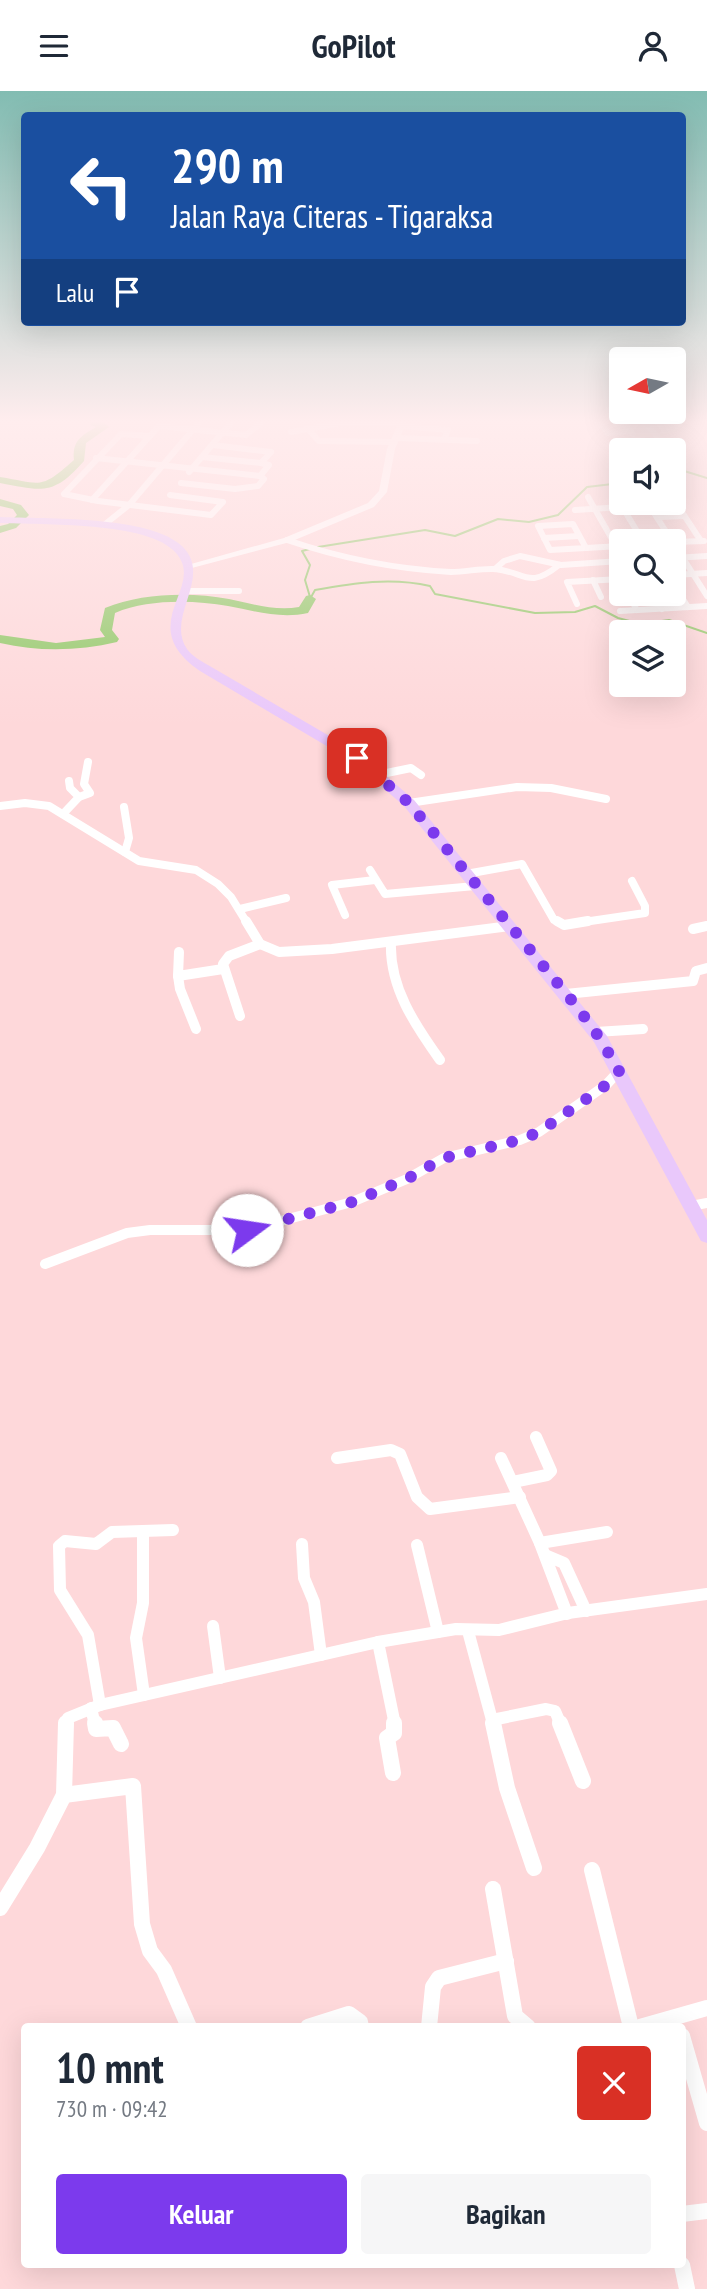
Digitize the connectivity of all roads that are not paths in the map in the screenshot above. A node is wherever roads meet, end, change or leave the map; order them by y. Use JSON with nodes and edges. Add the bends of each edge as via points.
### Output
{"nodes":[{"id":1,"x":111,"y":522,"type":"edge"},
{"id":2,"x":333,"y":522,"type":"edge"},
{"id":3,"x":688,"y":522,"type":"edge"},
{"id":4,"x":579,"y":535,"type":"junction"},
{"id":5,"x":544,"y":538,"type":"junction"},
{"id":6,"x":287,"y":540,"type":"junction"},
{"id":7,"x":704,"y":541,"type":"edge"},
{"id":8,"x":686,"y":542,"type":"edge"},
{"id":9,"x":609,"y":547,"type":"edge"},
{"id":10,"x":586,"y":548,"type":"junction"},
{"id":11,"x":707,"y":556,"type":"edge"},
{"id":12,"x":686,"y":557,"type":"edge"},
{"id":13,"x":609,"y":562,"type":"edge"},
{"id":14,"x":686,"y":563,"type":"edge"},
{"id":15,"x":559,"y":565,"type":"junction"},
{"id":16,"x":188,"y":566,"type":"junction"},
{"id":17,"x":495,"y":569,"type":"junction"},
{"id":18,"x":707,"y":573,"type":"edge"},
{"id":19,"x":686,"y":574,"type":"edge"},
{"id":20,"x":693,"y":574,"type":"junction"},
{"id":21,"x":593,"y":580,"type":"junction"},
{"id":22,"x":609,"y":580,"type":"edge"},
{"id":23,"x":239,"y":591,"type":"dead end"},
{"id":24,"x":707,"y":596,"type":"edge"},
{"id":25,"x":601,"y":597,"type":"dead end"},
{"id":26,"x":184,"y":598,"type":"junction"},
{"id":27,"x":577,"y":604,"type":"dead end"},
{"id":28,"x":686,"y":604,"type":"edge"},
{"id":29,"x":635,"y":606,"type":"edge"},
{"id":30,"x":660,"y":606,"type":"edge"},
{"id":31,"x":707,"y":606,"type":"edge"},
{"id":32,"x":688,"y":607,"type":"junction"},
{"id":33,"x":662,"y":609,"type":"junction"},
{"id":34,"x":637,"y":610,"type":"junction"},
{"id":35,"x":620,"y":611,"type":"dead end"},
{"id":36,"x":88,"y":762,"type":"dead end"},
{"id":37,"x":377,"y":775,"type":"junction"},
{"id":38,"x":421,"y":775,"type":"dead end"},
{"id":39,"x":69,"y":781,"type":"dead end"},
{"id":40,"x":90,"y":793,"type":"junction"},
{"id":41,"x":79,"y":797,"type":"junction"},
{"id":42,"x":606,"y":799,"type":"dead end"},
{"id":43,"x":97,"y":801,"type":"dead end"},
{"id":44,"x":409,"y":803,"type":"junction"},
{"id":45,"x":0,"y":806,"type":"edge"},
{"id":46,"x":124,"y":807,"type":"dead end"},
{"id":47,"x":63,"y":814,"type":"junction"},
{"id":48,"x":125,"y":852,"type":"junction"},
{"id":49,"x":176,"y":855,"type":"dead end"},
{"id":50,"x":176,"y":867,"type":"junction"},
{"id":51,"x":370,"y":870,"type":"dead end"},
{"id":52,"x":376,"y":880,"type":"junction"},
{"id":53,"x":470,"y":880,"type":"junction"},
{"id":54,"x":632,"y":881,"type":"dead end"},
{"id":55,"x":285,"y":898,"type":"dead end"},
{"id":56,"x":240,"y":909,"type":"junction"},
{"id":57,"x":345,"y":915,"type":"dead end"},
{"id":58,"x":510,"y":926,"type":"junction"},
{"id":59,"x":707,"y":926,"type":"edge"},
{"id":60,"x":693,"y":929,"type":"dead end"},
{"id":61,"x":391,"y":942,"type":"junction"},
{"id":62,"x":260,"y":944,"type":"junction"},
{"id":63,"x":179,"y":952,"type":"dead end"},
{"id":64,"x":707,"y":968,"type":"edge"},
{"id":65,"x":223,"y":969,"type":"junction"},
{"id":66,"x":178,"y":976,"type":"junction"},
{"id":67,"x":560,"y":994,"type":"junction"},
{"id":68,"x":240,"y":1016,"type":"dead end"},
{"id":69,"x":196,"y":1029,"type":"dead end"},
{"id":70,"x":642,"y":1029,"type":"dead end"},
{"id":71,"x":596,"y":1032,"type":"junction"},
{"id":72,"x":440,"y":1060,"type":"dead end"},
{"id":73,"x":619,"y":1071,"type":"junction"},
{"id":74,"x":707,"y":1203,"type":"edge"},
{"id":75,"x":691,"y":1206,"type":"junction"},
{"id":76,"x":707,"y":1236,"type":"edge"},
{"id":77,"x":45,"y":1264,"type":"dead end"},
{"id":78,"x":536,"y":1437,"type":"dead end"},
{"id":79,"x":337,"y":1458,"type":"dead end"},
{"id":80,"x":500,"y":1458,"type":"dead end"},
{"id":81,"x":513,"y":1482,"type":"junction"},
{"id":82,"x":520,"y":1497,"type":"junction"},
{"id":83,"x":173,"y":1530,"type":"dead end"},
{"id":84,"x":144,"y":1532,"type":"junction"},
{"id":85,"x":607,"y":1532,"type":"dead end"},
{"id":86,"x":302,"y":1544,"type":"dead end"},
{"id":87,"x":417,"y":1545,"type":"dead end"},
{"id":88,"x":542,"y":1549,"type":"junction"},
{"id":89,"x":707,"y":1594,"type":"edge"},
{"id":90,"x":586,"y":1611,"type":"junction"},
{"id":91,"x":567,"y":1613,"type":"junction"},
{"id":92,"x":213,"y":1626,"type":"dead end"},
{"id":93,"x":468,"y":1631,"type":"junction"},
{"id":94,"x":438,"y":1632,"type":"junction"},
{"id":95,"x":379,"y":1642,"type":"junction"},
{"id":96,"x":321,"y":1655,"type":"junction"},
{"id":97,"x":220,"y":1678,"type":"junction"},
{"id":98,"x":144,"y":1695,"type":"junction"},
{"id":99,"x":96,"y":1707,"type":"junction"},
{"id":100,"x":492,"y":1720,"type":"junction"},
{"id":101,"x":121,"y":1744,"type":"dead end"},
{"id":102,"x":393,"y":1773,"type":"dead end"},
{"id":103,"x":583,"y":1781,"type":"dead end"},
{"id":104,"x":64,"y":1795,"type":"junction"},
{"id":105,"x":534,"y":1868,"type":"dead end"},
{"id":106,"x":592,"y":1870,"type":"dead end"},
{"id":107,"x":493,"y":1889,"type":"dead end"},
{"id":108,"x":0,"y":1908,"type":"edge"},
{"id":109,"x":506,"y":1961,"type":"junction"},
{"id":110,"x":707,"y":2008,"type":"edge"},
{"id":111,"x":678,"y":2021,"type":"edge"},
{"id":112,"x":187,"y":2023,"type":"edge"},
{"id":113,"x":321,"y":2023,"type":"edge"},
{"id":114,"x":360,"y":2023,"type":"edge"},
{"id":115,"x":429,"y":2023,"type":"edge"},
{"id":116,"x":523,"y":2023,"type":"edge"},
{"id":117,"x":630,"y":2023,"type":"edge"},
{"id":118,"x":686,"y":2050,"type":"edge"},
{"id":119,"x":707,"y":2123,"type":"edge"},
{"id":120,"x":707,"y":2211,"type":"edge"},
{"id":121,"x":686,"y":2214,"type":"edge"},
{"id":122,"x":683,"y":2268,"type":"edge"},
{"id":123,"x":687,"y":2289,"type":"edge"}],
"edges":[{"from":1,"to":16,"type":"main road","via":[[165,540],[178,548]]},
{"from":2,"to":6,"type":"street"},
{"from":3,"to":7,"type":"street"},
{"from":4,"to":5,"type":"street"},
{"from":4,"to":5,"type":"street","via":[[573,524],[538,526]]},
{"from":4,"to":10,"type":"street"},
{"from":5,"to":10,"type":"street","via":[[550,550]]},
{"from":6,"to":16,"type":"street"},
{"from":6,"to":17,"type":"street","via":[[325,554],[425,570]]},
{"from":7,"to":8,"type":"street"},
{"from":9,"to":10,"type":"street"},
{"from":11,"to":12,"type":"street"},
{"from":13,"to":15,"type":"street"},
{"from":14,"to":20,"type":"street"},
{"from":15,"to":17,"type":"street","via":[[526,556],[509,558]]},
{"from":15,"to":17,"type":"street","via":[[535,579]]},
{"from":16,"to":26,"type":"main road"},
{"from":18,"to":20,"type":"street"},
{"from":19,"to":20,"type":"street"},
{"from":20,"to":24,"type":"street"},
{"from":21,"to":22,"type":"street"},
{"from":21,"to":25,"type":"street"},
{"from":21,"to":27,"type":"street","via":[[566,582]]},
{"from":23,"to":26,"type":"street"},
{"from":26,"to":37,"type":"main road","via":[[176,631],[187,656],[357,758]]},
{"from":28,"to":32,"type":"street"},
{"from":29,"to":34,"type":"street"},
{"from":30,"to":33,"type":"street"},
{"from":31,"to":32,"type":"street"},
{"from":32,"to":33,"type":"street"},
{"from":33,"to":34,"type":"street"},
{"from":34,"to":35,"type":"street"},
{"from":36,"to":40,"type":"street","via":[[84,784]]},
{"from":37,"to":38,"type":"street","via":[[411,768]]},
{"from":37,"to":44,"type":"main road"},
{"from":39,"to":41,"type":"street"},
{"from":40,"to":41,"type":"street"},
{"from":40,"to":43,"type":"street"},
{"from":41,"to":47,"type":"street"},
{"from":42,"to":44,"type":"street","via":[[533,787]]},
{"from":44,"to":53,"type":"main road"},
{"from":45,"to":47,"type":"street","via":[[40,803]]},
{"from":46,"to":48,"type":"street","via":[[129,838]]},
{"from":47,"to":48,"type":"street"},
{"from":48,"to":50,"type":"street","via":[[139,862]]},
{"from":49,"to":50,"type":"street"},
{"from":50,"to":56,"type":"street","via":[[196,870],[211,879]]},
{"from":51,"to":52,"type":"street"},
{"from":52,"to":53,"type":"street","via":[[385,894]]},
{"from":52,"to":57,"type":"street","via":[[332,884]]},
{"from":53,"to":54,"type":"street","via":[[522,865],[554,920],[564,925],[645,912]]},
{"from":53,"to":58,"type":"main road"},
{"from":55,"to":56,"type":"street"},
{"from":56,"to":62,"type":"street"},
{"from":58,"to":61,"type":"street"},
{"from":58,"to":67,"type":"main road"},
{"from":59,"to":60,"type":"street"},
{"from":61,"to":62,"type":"street","via":[[279,952]]},
{"from":61,"to":72,"type":"street","via":[[388,956],[400,992]]},
{"from":62,"to":65,"type":"street","via":[[229,956]]},
{"from":63,"to":66,"type":"street"},
{"from":64,"to":67,"type":"street","via":[[696,971],[693,981]]},
{"from":65,"to":66,"type":"street"},
{"from":65,"to":68,"type":"street"},
{"from":66,"to":69,"type":"street"},
{"from":67,"to":71,"type":"main road"},
{"from":70,"to":71,"type":"street"},
{"from":71,"to":73,"type":"main road"},
{"from":73,"to":75,"type":"main road"},
{"from":73,"to":77,"type":"street","via":[[539,1132],[444,1158],[352,1202],[247,1230],[127,1233]]},
{"from":74,"to":75,"type":"street"},
{"from":75,"to":76,"type":"main road"},
{"from":78,"to":81,"type":"street","via":[[551,1471]]},
{"from":79,"to":82,"type":"street","via":[[391,1450],[400,1454],[417,1497],[430,1509]]},
{"from":80,"to":81,"type":"street"},
{"from":81,"to":82,"type":"street"},
{"from":82,"to":88,"type":"street"},
{"from":83,"to":84,"type":"street"},
{"from":84,"to":98,"type":"street","via":[[143,1603],[136,1638]]},
{"from":84,"to":99,"type":"street","via":[[112,1532],[96,1544],[65,1541],[59,1546],[60,1590],[88,1635]]},
{"from":85,"to":88,"type":"street"},
{"from":86,"to":96,"type":"street","via":[[304,1578],[314,1602]]},
{"from":87,"to":94,"type":"street"},
{"from":88,"to":90,"type":"street","via":[[564,1563]]},
{"from":88,"to":91,"type":"street"},
{"from":89,"to":90,"type":"street"},
{"from":90,"to":91,"type":"street"},
{"from":91,"to":93,"type":"street","via":[[514,1629]]},
{"from":92,"to":97,"type":"street"},
{"from":93,"to":94,"type":"street"},
{"from":93,"to":100,"type":"street"},
{"from":94,"to":95,"type":"street"},
{"from":95,"to":96,"type":"street"},
{"from":95,"to":102,"type":"street","via":[[395,1727],[387,1740]]},
{"from":96,"to":97,"type":"street"},
{"from":97,"to":98,"type":"street"},
{"from":98,"to":99,"type":"street"},
{"from":99,"to":101,"type":"street","via":[[96,1729],[113,1728]]},
{"from":99,"to":104,"type":"street","via":[[68,1718]]},
{"from":100,"to":103,"type":"street","via":[[555,1711]]},
{"from":100,"to":105,"type":"street","via":[[507,1788]]},
{"from":104,"to":108,"type":"street"},
{"from":104,"to":112,"type":"street","via":[[133,1786],[142,1924],[150,1951],[164,1970]]},
{"from":106,"to":117,"type":"street"},
{"from":107,"to":109,"type":"street"},
{"from":109,"to":115,"type":"street","via":[[439,1978],[433,1987]]},
{"from":109,"to":116,"type":"street","via":[[515,2016]]},
{"from":110,"to":111,"type":"street"},
{"from":113,"to":114,"type":"street","via":[[349,2014]]},
{"from":118,"to":119,"type":"street"},
{"from":120,"to":121,"type":"street"},
{"from":122,"to":123,"type":"street"}]}
